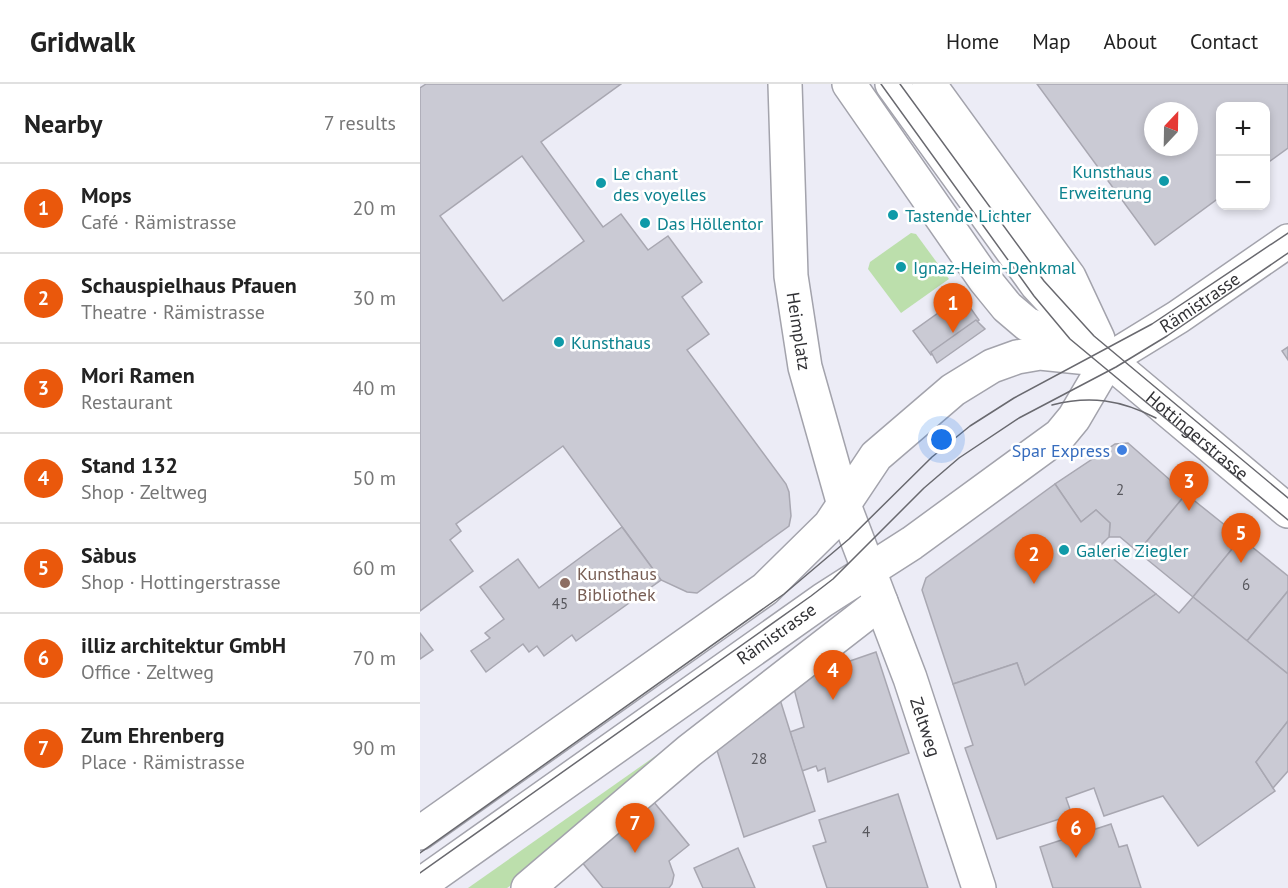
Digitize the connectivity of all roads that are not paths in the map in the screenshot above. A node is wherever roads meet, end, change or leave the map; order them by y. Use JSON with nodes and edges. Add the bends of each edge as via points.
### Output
{"nodes":[{"id":1,"x":785,"y":84,"type":"edge"},
{"id":2,"x":849,"y":84,"type":"edge"},
{"id":3,"x":892,"y":84,"type":"edge"},
{"id":4,"x":929,"y":84,"type":"edge"},
{"id":5,"x":1288,"y":241,"type":"edge"},
{"id":6,"x":1108,"y":360,"type":"junction"},
{"id":7,"x":844,"y":505,"type":"junction"},
{"id":8,"x":1288,"y":511,"type":"edge"},
{"id":9,"x":867,"y":570,"type":"junction"},
{"id":10,"x":881,"y":602,"type":"junction"},
{"id":11,"x":420,"y":833,"type":"edge"},
{"id":12,"x":420,"y":885,"type":"edge"},
{"id":13,"x":528,"y":887,"type":"edge"},
{"id":14,"x":979,"y":888,"type":"edge"}],
"edges":[{"from":1,"to":7,"type":"main road","name":"Heimplatz","via":[[791,276],[805,367]]},
{"from":2,"to":6,"type":"main road","via":[[985,280],[1008,307],[1027,324]]},
{"from":3,"to":6,"type":"main road","via":[[1037,285]]},
{"from":4,"to":6,"type":"main road","via":[[1069,276]]},
{"from":5,"to":6,"type":"main road","name":"Rämistrasse"},
{"from":6,"to":7,"type":"main road","via":[[1040,353],[992,366],[953,390],[876,456]]},
{"from":6,"to":8,"type":"main road","name":"Hottingerstrasse"},
{"from":6,"to":9,"type":"main road","name":"Rämistrasse","via":[[1060,435],[912,543]]},
{"from":7,"to":9,"type":"main road","name":"Heimplatz"},
{"from":7,"to":11,"type":"main road","via":[[809,549],[765,589]]},
{"from":9,"to":10,"type":"main road","name":"Zeltweg"},
{"from":9,"to":12,"type":"main road","name":"Rämistrasse"},
{"from":10,"to":13,"type":"main road","via":[[689,751]]},
{"from":10,"to":14,"type":"main road","name":"Zeltweg"}]}
